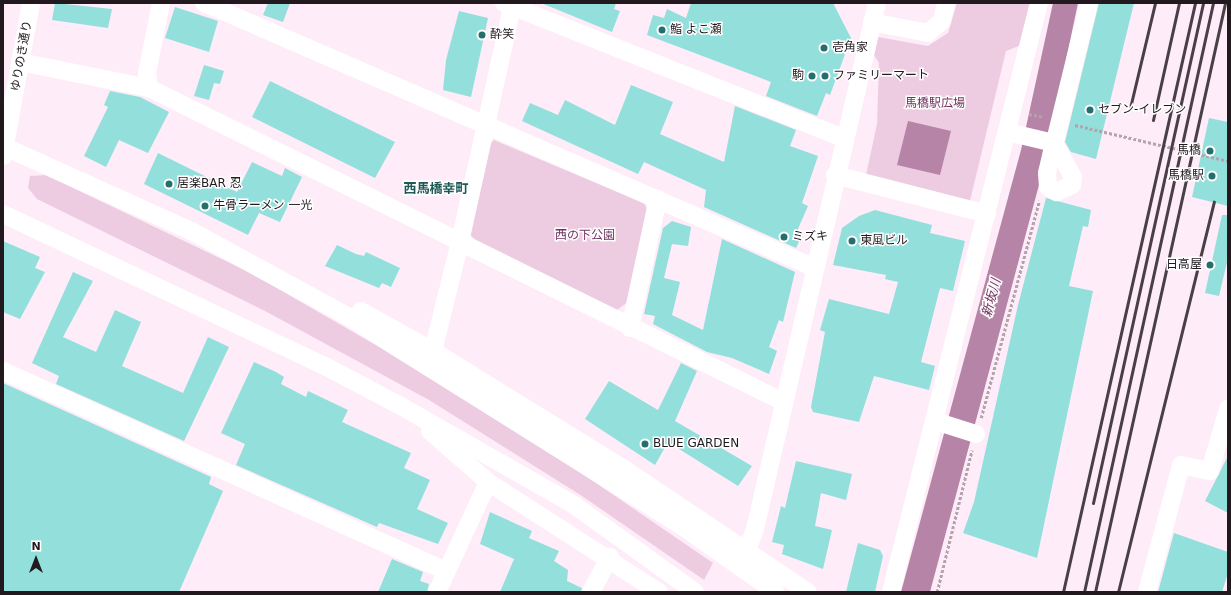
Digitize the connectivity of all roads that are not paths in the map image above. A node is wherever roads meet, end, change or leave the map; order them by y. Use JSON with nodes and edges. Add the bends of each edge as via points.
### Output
{"nodes":[{"id":1,"x":31,"y":3,"type":"edge"},
{"id":2,"x":161,"y":3,"type":"edge"},
{"id":3,"x":204,"y":3,"type":"edge"},
{"id":4,"x":877,"y":3,"type":"edge"},
{"id":5,"x":946,"y":3,"type":"edge"},
{"id":6,"x":1039,"y":3,"type":"edge"},
{"id":7,"x":1089,"y":3,"type":"edge"},
{"id":8,"x":510,"y":4,"type":"edge"},
{"id":9,"x":872,"y":22,"type":"junction"},
{"id":10,"x":20,"y":62,"type":"junction"},
{"id":11,"x":149,"y":88,"type":"junction"},
{"id":12,"x":486,"y":125,"type":"junction"},
{"id":13,"x":1007,"y":132,"type":"junction"},
{"id":14,"x":844,"y":138,"type":"junction"},
{"id":15,"x":1054,"y":143,"type":"junction"},
{"id":16,"x":5,"y":144,"type":"edge"},
{"id":17,"x":835,"y":175,"type":"junction"},
{"id":18,"x":658,"y":199,"type":"junction"},
{"id":19,"x":3,"y":214,"type":"edge"},
{"id":20,"x":987,"y":214,"type":"junction"},
{"id":21,"x":460,"y":242,"type":"junction"},
{"id":22,"x":231,"y":252,"type":"junction"},
{"id":23,"x":813,"y":267,"type":"junction"},
{"id":24,"x":630,"y":328,"type":"junction"},
{"id":25,"x":433,"y":351,"type":"junction"},
{"id":26,"x":3,"y":371,"type":"edge"},
{"id":27,"x":784,"y":402,"type":"junction"},
{"id":28,"x":399,"y":405,"type":"junction"},
{"id":29,"x":1228,"y":409,"type":"edge"},
{"id":30,"x":935,"y":421,"type":"junction"},
{"id":31,"x":976,"y":434,"type":"road end"},
{"id":32,"x":488,"y":482,"type":"junction"},
{"id":33,"x":747,"y":550,"type":"junction"},
{"id":34,"x":610,"y":557,"type":"junction"},
{"id":35,"x":446,"y":571,"type":"junction"},
{"id":36,"x":436,"y":592,"type":"edge"},
{"id":37,"x":591,"y":592,"type":"edge"},
{"id":38,"x":659,"y":592,"type":"edge"},
{"id":39,"x":695,"y":592,"type":"edge"},
{"id":40,"x":776,"y":592,"type":"edge"},
{"id":41,"x":808,"y":592,"type":"edge"},
{"id":42,"x":891,"y":592,"type":"edge"},
{"id":43,"x":1147,"y":592,"type":"edge"}],
"edges":[{"from":1,"to":10,"type":"street","name":"ゆりのき通り"},
{"from":2,"to":11,"type":"street","via":[[147,73]]},
{"from":3,"to":12,"type":"street"},
{"from":4,"to":9,"type":"street"},
{"from":5,"to":9,"type":"street","via":[[942,21],[928,33]]},
{"from":6,"to":13,"type":"street"},
{"from":7,"to":15,"type":"street"},
{"from":8,"to":12,"type":"street"},
{"from":8,"to":14,"type":"street"},
{"from":9,"to":14,"type":"street"},
{"from":10,"to":11,"type":"street"},
{"from":10,"to":16,"type":"street","name":"ゆりのき通り"},
{"from":11,"to":21,"type":"street"},
{"from":12,"to":18,"type":"street"},
{"from":12,"to":21,"type":"street"},
{"from":13,"to":15,"type":"street"},
{"from":13,"to":20,"type":"street"},
{"from":14,"to":17,"type":"street"},
{"from":15,"to":15,"type":"street","via":[[1048,187],[1057,192],[1072,185],[1070,168],[1062,162]]},
{"from":16,"to":22,"type":"street"},
{"from":17,"to":20,"type":"street"},
{"from":17,"to":23,"type":"street"},
{"from":18,"to":23,"type":"street"},
{"from":18,"to":24,"type":"street"},
{"from":19,"to":28,"type":"street","via":[[325,366]]},
{"from":20,"to":30,"type":"street"},
{"from":21,"to":24,"type":"street"},
{"from":21,"to":25,"type":"street"},
{"from":22,"to":25,"type":"street","via":[[330,295]]},
{"from":22,"to":40,"type":"street","via":[[459,384]]},
{"from":23,"to":27,"type":"street"},
{"from":24,"to":27,"type":"street"},
{"from":25,"to":33,"type":"street"},
{"from":26,"to":35,"type":"street"},
{"from":27,"to":33,"type":"street","via":[[755,529]]},
{"from":28,"to":32,"type":"street"},
{"from":28,"to":39,"type":"street","via":[[574,505]]},
{"from":29,"to":43,"type":"street","via":[[1210,471],[1181,464]]},
{"from":30,"to":31,"type":"street"},
{"from":30,"to":42,"type":"street"},
{"from":32,"to":34,"type":"street"},
{"from":32,"to":35,"type":"street"},
{"from":33,"to":41,"type":"street"},
{"from":34,"to":37,"type":"street"},
{"from":34,"to":38,"type":"street"},
{"from":35,"to":36,"type":"street"}]}
